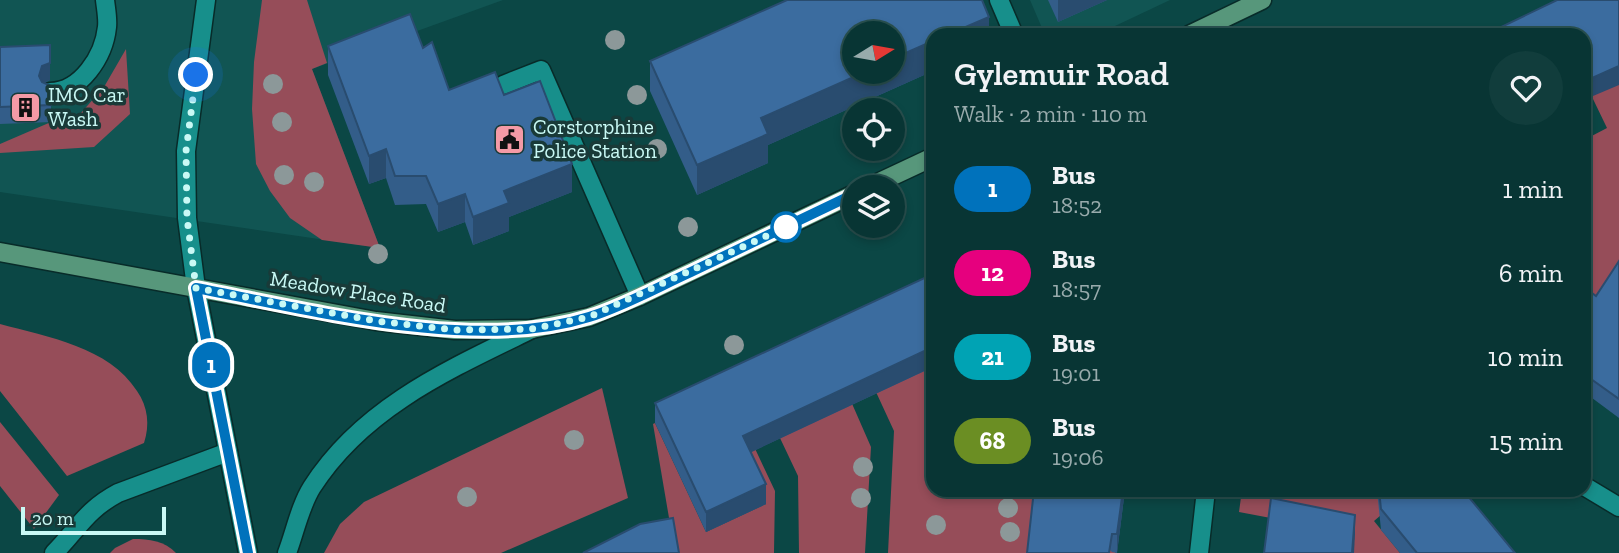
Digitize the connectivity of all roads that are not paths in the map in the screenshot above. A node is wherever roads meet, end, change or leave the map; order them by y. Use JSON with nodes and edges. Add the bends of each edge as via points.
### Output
{"nodes":[{"id":1,"x":105,"y":0,"type":"edge"},
{"id":2,"x":206,"y":0,"type":"edge"},
{"id":3,"x":999,"y":0,"type":"edge"},
{"id":4,"x":1262,"y":0,"type":"edge"},
{"id":5,"x":1011,"y":28,"type":"edge"},
{"id":6,"x":1204,"y":28,"type":"edge"},
{"id":7,"x":503,"y":85,"type":"edge"},
{"id":8,"x":50,"y":92,"type":"edge"},
{"id":9,"x":926,"y":160,"type":"edge"},
{"id":10,"x":895,"y":175,"type":"edge"},
{"id":11,"x":842,"y":200,"type":"edge"},
{"id":12,"x":0,"y":252,"type":"edge"},
{"id":13,"x":196,"y":288,"type":"junction"},
{"id":14,"x":639,"y":296,"type":"junction"},
{"id":15,"x":532,"y":329,"type":"junction"},
{"id":16,"x":228,"y":452,"type":"junction"},
{"id":17,"x":1591,"y":490,"type":"edge"},
{"id":18,"x":1205,"y":497,"type":"edge"},
{"id":19,"x":1618,"y":503,"type":"edge"},
{"id":20,"x":54,"y":553,"type":"edge"},
{"id":21,"x":248,"y":553,"type":"edge"},
{"id":22,"x":287,"y":553,"type":"edge"},
{"id":23,"x":1199,"y":553,"type":"edge"}],
"edges":[{"from":1,"to":8,"type":"street","via":[[107,28],[98,57],[80,81],[62,92]]},
{"from":2,"to":13,"type":"street","via":[[186,151],[187,218]]},
{"from":3,"to":5,"type":"street"},
{"from":4,"to":6,"type":"main road"},
{"from":7,"to":14,"type":"street","via":[[541,70]]},
{"from":9,"to":10,"type":"main road"},
{"from":11,"to":14,"type":"main road","name":"Meadow Place Road"},
{"from":12,"to":13,"type":"main road","name":"Meadow Place Road"},
{"from":13,"to":15,"type":"main road","name":"Meadow Place Road","via":[[376,321],[455,330]]},
{"from":13,"to":16,"type":"street"},
{"from":14,"to":15,"type":"main road","name":"Meadow Place Road","via":[[589,317]]},
{"from":15,"to":22,"type":"street","via":[[396,401],[353,436],[310,490]]},
{"from":16,"to":20,"type":"street","via":[[104,500]]},
{"from":16,"to":21,"type":"street"},
{"from":17,"to":19,"type":"street"},
{"from":18,"to":23,"type":"street"}]}
